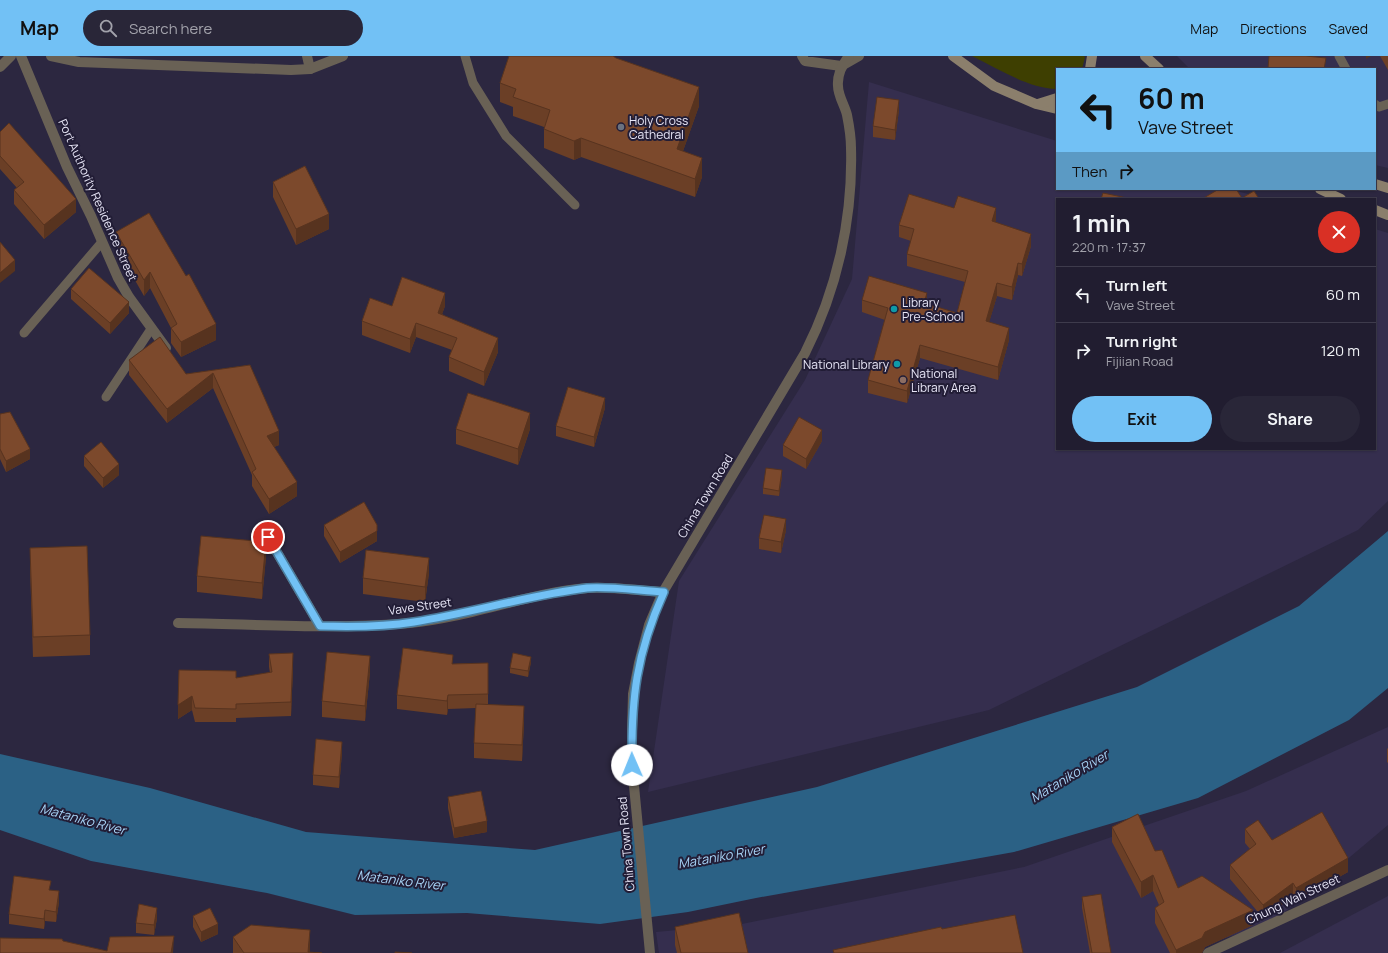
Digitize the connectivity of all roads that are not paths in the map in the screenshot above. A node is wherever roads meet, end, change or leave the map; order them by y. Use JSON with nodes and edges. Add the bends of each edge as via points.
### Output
{"nodes":[{"id":1,"x":11,"y":56,"type":"edge"},
{"id":2,"x":21,"y":56,"type":"edge"},
{"id":3,"x":51,"y":56,"type":"edge"},
{"id":4,"x":307,"y":56,"type":"edge"},
{"id":5,"x":343,"y":56,"type":"edge"},
{"id":6,"x":465,"y":56,"type":"edge"},
{"id":7,"x":802,"y":56,"type":"edge"},
{"id":8,"x":849,"y":56,"type":"edge"},
{"id":9,"x":859,"y":56,"type":"edge"},
{"id":10,"x":953,"y":56,"type":"edge"},
{"id":11,"x":1092,"y":56,"type":"edge"},
{"id":12,"x":1145,"y":56,"type":"edge"},
{"id":13,"x":1339,"y":56,"type":"edge"},
{"id":14,"x":78,"y":59,"type":"edge"},
{"id":15,"x":841,"y":66,"type":"junction"},
{"id":16,"x":0,"y":67,"type":"edge"},
{"id":17,"x":1090,"y":68,"type":"edge"},
{"id":18,"x":1158,"y":68,"type":"edge"},
{"id":19,"x":1345,"y":68,"type":"edge"},
{"id":20,"x":310,"y":69,"type":"junction"},
{"id":21,"x":1056,"y":98,"type":"edge"},
{"id":22,"x":1036,"y":104,"type":"junction"},
{"id":23,"x":1388,"y":104,"type":"edge"},
{"id":24,"x":1376,"y":105,"type":"edge"},
{"id":25,"x":1056,"y":109,"type":"edge"},
{"id":26,"x":1376,"y":184,"type":"edge"},
{"id":27,"x":1388,"y":188,"type":"edge"},
{"id":28,"x":1322,"y":190,"type":"edge"},
{"id":29,"x":1339,"y":198,"type":"edge"},
{"id":30,"x":575,"y":205,"type":"dead end"},
{"id":31,"x":1376,"y":210,"type":"edge"},
{"id":32,"x":1388,"y":215,"type":"edge"},
{"id":33,"x":102,"y":242,"type":"junction"},
{"id":34,"x":151,"y":329,"type":"junction"},
{"id":35,"x":24,"y":333,"type":"dead end"},
{"id":36,"x":170,"y":353,"type":"edge"},
{"id":37,"x":106,"y":397,"type":"dead end"},
{"id":38,"x":268,"y":537,"type":"dead end"},
{"id":39,"x":664,"y":592,"type":"junction"},
{"id":40,"x":178,"y":623,"type":"dead end"},
{"id":41,"x":320,"y":626,"type":"junction"},
{"id":42,"x":1388,"y":870,"type":"edge"},
{"id":43,"x":650,"y":953,"type":"edge"},
{"id":44,"x":1208,"y":953,"type":"edge"}],
"edges":[{"from":1,"to":16,"type":"street"},
{"from":2,"to":33,"type":"street","name":"Port Authority Residence Street","via":[[67,167]]},
{"from":3,"to":14,"type":"street"},
{"from":4,"to":20,"type":"street"},
{"from":5,"to":20,"type":"street"},
{"from":6,"to":30,"type":"lane","via":[[473,83],[506,136]]},
{"from":7,"to":15,"type":"street","via":[[805,61]]},
{"from":8,"to":15,"type":"street"},
{"from":9,"to":15,"type":"street"},
{"from":10,"to":22,"type":"main road","via":[[994,86]]},
{"from":11,"to":17,"type":"main road"},
{"from":12,"to":18,"type":"main road"},
{"from":13,"to":19,"type":"lane"},
{"from":14,"to":20,"type":"street"},
{"from":15,"to":39,"type":"street","name":"China Town Road","via":[[838,87],[847,116],[852,175],[841,255],[830,293],[805,353]]},
{"from":21,"to":22,"type":"main road"},
{"from":22,"to":25,"type":"main road"},
{"from":23,"to":24,"type":"lane","via":[[1379,107]]},
{"from":26,"to":27,"type":"main road"},
{"from":28,"to":29,"type":"main road"},
{"from":31,"to":32,"type":"main road"},
{"from":33,"to":34,"type":"street","name":"Port Authority Residence Street","via":[[118,278]]},
{"from":33,"to":35,"type":"lane"},
{"from":34,"to":36,"type":"street","name":"Port Authority Residence Street"},
{"from":34,"to":37,"type":"lane"},
{"from":38,"to":41,"type":"street"},
{"from":39,"to":41,"type":"street","name":"Vave Street","via":[[590,588],[412,622],[360,627]]},
{"from":39,"to":43,"type":"street","name":"China Town Road","via":[[649,625],[633,694],[632,765]]},
{"from":40,"to":41,"type":"street","name":"Vave Street"},
{"from":42,"to":44,"type":"street","name":"Chung Wah Street"}]}
